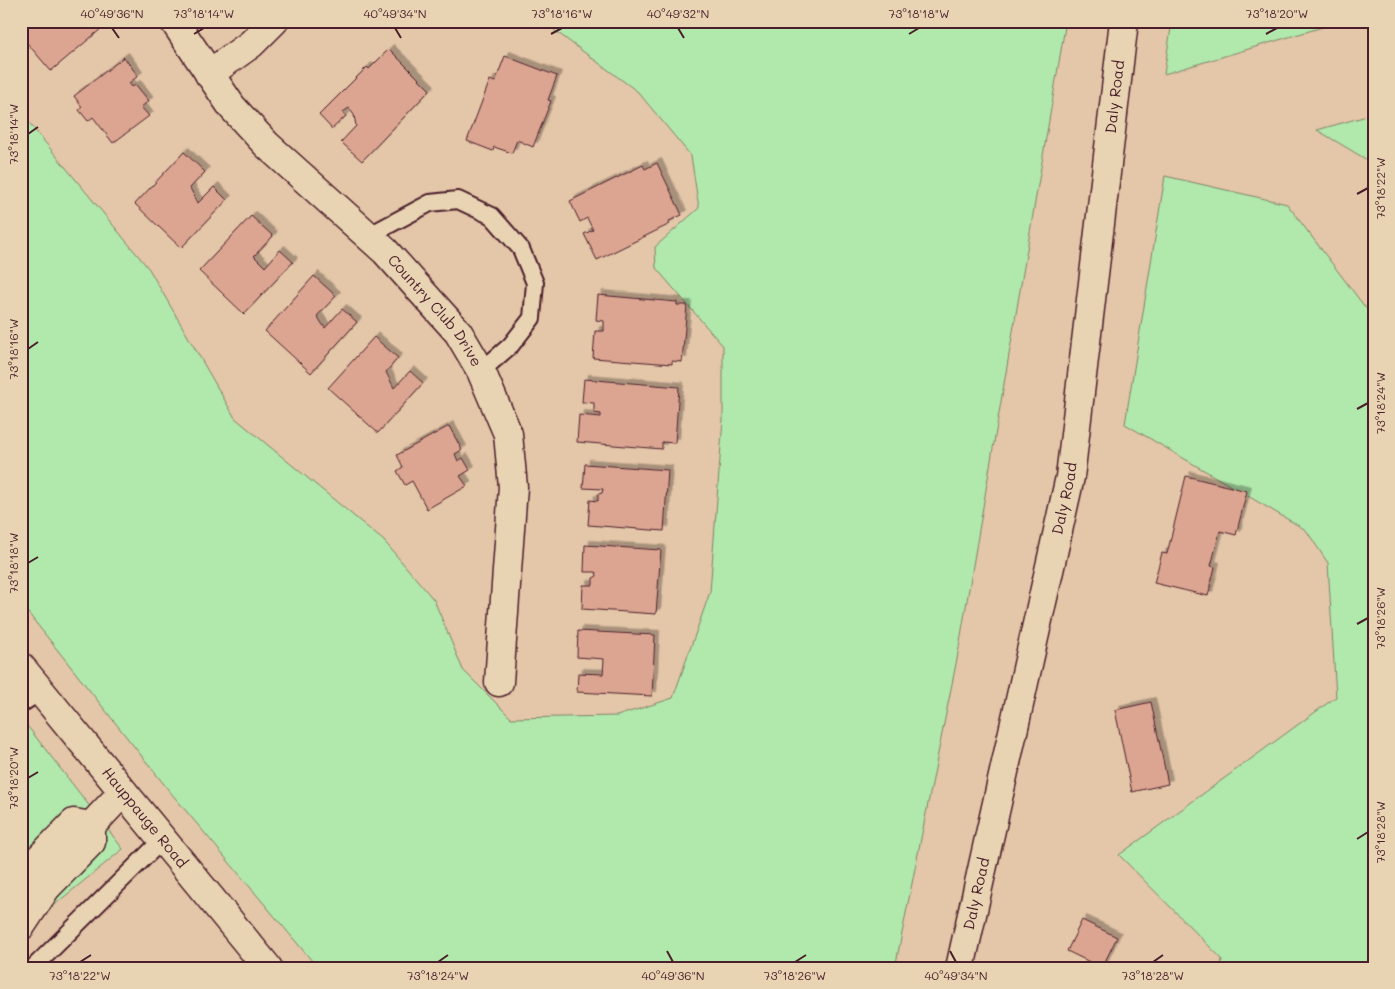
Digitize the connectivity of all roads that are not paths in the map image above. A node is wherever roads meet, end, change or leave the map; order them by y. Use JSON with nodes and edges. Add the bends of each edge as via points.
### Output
{"nodes":[{"id":1,"x":174,"y":21,"type":"edge"},
{"id":2,"x":274,"y":21,"type":"edge"},
{"id":3,"x":1124,"y":21,"type":"edge"},
{"id":4,"x":209,"y":74,"type":"junction"},
{"id":5,"x":368,"y":236,"type":"junction"},
{"id":6,"x":481,"y":371,"type":"junction"},
{"id":7,"x":21,"y":667,"type":"edge"},
{"id":8,"x":500,"y":682,"type":"dead end"},
{"id":9,"x":31,"y":698,"type":"edge"},
{"id":10,"x":124,"y":792,"type":"junction"},
{"id":11,"x":91,"y":826,"type":"junction"},
{"id":12,"x":163,"y":840,"type":"junction"},
{"id":13,"x":21,"y":881,"type":"edge"},
{"id":14,"x":21,"y":926,"type":"edge"},
{"id":15,"x":33,"y":968,"type":"edge"},
{"id":16,"x":268,"y":968,"type":"edge"},
{"id":17,"x":960,"y":968,"type":"edge"}],
"edges":[{"from":1,"to":4,"type":"street","name":"Country Club Drive"},
{"from":2,"to":4,"type":"street","via":[[251,44]]},
{"from":3,"to":17,"type":"street","name":"Daly Road","via":[[1070,477]]},
{"from":4,"to":5,"type":"street","name":"Country Club Drive","via":[[232,107],[267,145]]},
{"from":5,"to":6,"type":"street","name":"Country Club Drive","via":[[458,332]]},
{"from":5,"to":6,"type":"lane","via":[[430,203],[458,200],[492,216],[521,249],[535,283],[532,318],[511,345]]},
{"from":6,"to":8,"type":"street","name":"Country Club Drive","via":[[508,434],[513,487]]},
{"from":7,"to":9,"type":"street","name":"Hauppauge Road"},
{"from":9,"to":10,"type":"street","name":"Hauppauge Road"},
{"from":10,"to":11,"type":"street"},
{"from":10,"to":12,"type":"street","name":"Hauppauge Road"},
{"from":11,"to":13,"type":"street","via":[[74,823]]},
{"from":11,"to":14,"type":"street","via":[[92,842],[46,888]]},
{"from":12,"to":15,"type":"lane"},
{"from":12,"to":16,"type":"street","name":"Hauppauge Road"}]}
